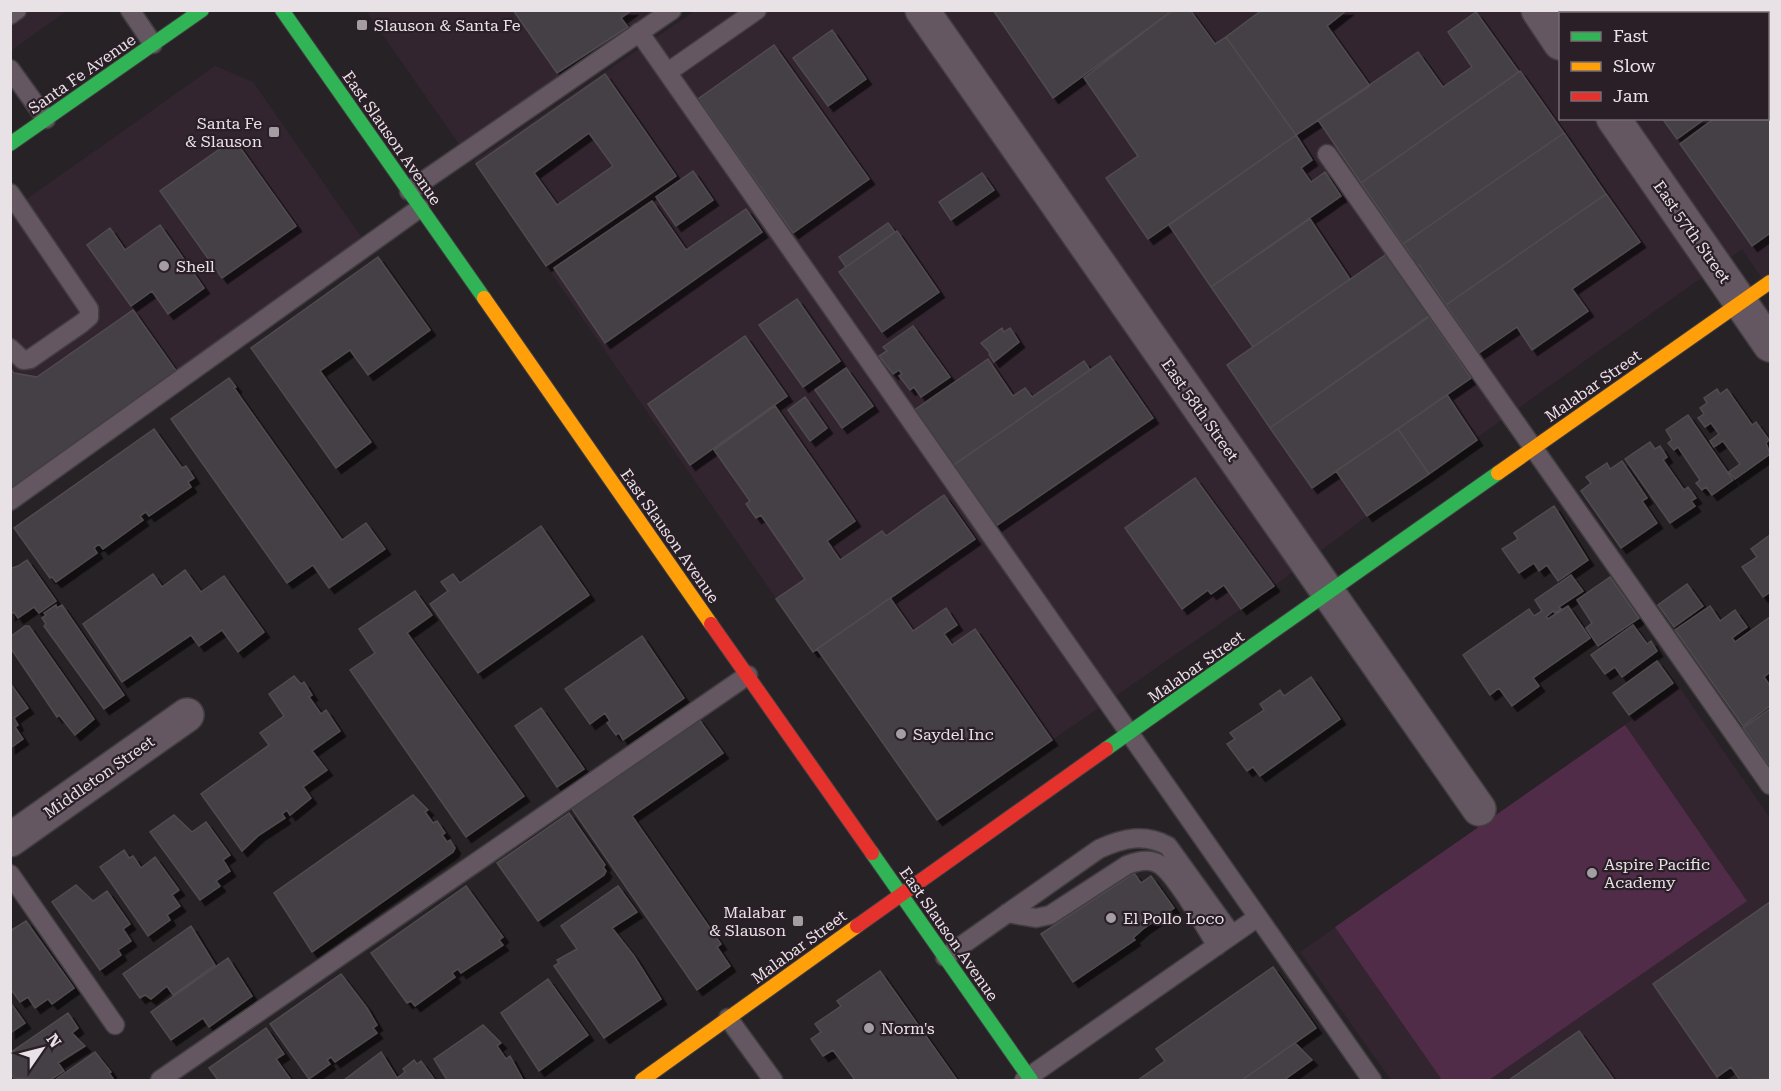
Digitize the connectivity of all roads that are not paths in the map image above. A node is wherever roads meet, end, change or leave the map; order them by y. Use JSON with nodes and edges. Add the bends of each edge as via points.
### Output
{"nodes":[{"id":1,"x":130,"y":10,"type":"edge"},
{"id":2,"x":202,"y":10,"type":"edge"},
{"id":3,"x":282,"y":10,"type":"edge"},
{"id":4,"x":672,"y":10,"type":"edge"},
{"id":5,"x":757,"y":10,"type":"edge"},
{"id":6,"x":922,"y":10,"type":"edge"},
{"id":7,"x":1538,"y":10,"type":"edge"},
{"id":8,"x":639,"y":32,"type":"junction"},
{"id":9,"x":1559,"y":42,"type":"edge"},
{"id":10,"x":153,"y":44,"type":"junction"},
{"id":11,"x":10,"y":69,"type":"edge"},
{"id":12,"x":668,"y":72,"type":"junction"},
{"id":13,"x":46,"y":119,"type":"junction"},
{"id":14,"x":1614,"y":120,"type":"edge"},
{"id":15,"x":10,"y":144,"type":"edge"},
{"id":16,"x":1327,"y":154,"type":"dead end"},
{"id":17,"x":408,"y":191,"type":"junction"},
{"id":18,"x":10,"y":193,"type":"edge"},
{"id":19,"x":420,"y":208,"type":"junction"},
{"id":20,"x":1770,"y":282,"type":"edge"},
{"id":21,"x":1741,"y":302,"type":"junction"},
{"id":22,"x":1770,"y":345,"type":"edge"},
{"id":23,"x":10,"y":348,"type":"edge"},
{"id":24,"x":1535,"y":447,"type":"junction"},
{"id":25,"x":10,"y":501,"type":"edge"},
{"id":26,"x":1329,"y":593,"type":"junction"},
{"id":27,"x":748,"y":675,"type":"junction"},
{"id":28,"x":187,"y":715,"type":"dead end"},
{"id":29,"x":1130,"y":734,"type":"junction"},
{"id":30,"x":1770,"y":785,"type":"edge"},
{"id":31,"x":1479,"y":809,"type":"dead end"},
{"id":32,"x":10,"y":840,"type":"edge"},
{"id":33,"x":10,"y":874,"type":"edge"},
{"id":34,"x":902,"y":893,"type":"junction"},
{"id":35,"x":1007,"y":913,"type":"junction"},
{"id":36,"x":1258,"y":917,"type":"junction"},
{"id":37,"x":1224,"y":940,"type":"junction"},
{"id":38,"x":945,"y":957,"type":"junction"},
{"id":39,"x":728,"y":1018,"type":"junction"},
{"id":40,"x":115,"y":1024,"type":"dead end"},
{"id":41,"x":646,"y":1079,"type":"edge"},
{"id":42,"x":1028,"y":1079,"type":"edge"},
{"id":43,"x":160,"y":1080,"type":"edge"},
{"id":44,"x":772,"y":1080,"type":"edge"},
{"id":45,"x":1372,"y":1080,"type":"edge"}],
"edges":[{"from":1,"to":10,"type":"lane"},
{"from":2,"to":10,"type":"main road","name":"Santa Fe Avenue"},
{"from":3,"to":17,"type":"main road","name":"East Slauson Avenue"},
{"from":4,"to":8,"type":"lane"},
{"from":5,"to":12,"type":"lane"},
{"from":6,"to":26,"type":"street","name":"East 58th Street"},
{"from":7,"to":9,"type":"street"},
{"from":8,"to":12,"type":"lane"},
{"from":8,"to":17,"type":"lane"},
{"from":10,"to":13,"type":"main road","name":"Santa Fe Avenue"},
{"from":11,"to":13,"type":"lane"},
{"from":12,"to":29,"type":"lane"},
{"from":13,"to":15,"type":"main road","name":"Santa Fe Avenue"},
{"from":14,"to":21,"type":"street","name":"East 57th Street"},
{"from":16,"to":24,"type":"lane"},
{"from":17,"to":19,"type":"main road","name":"East Slauson Avenue"},
{"from":18,"to":23,"type":"lane","via":[[89,309],[89,317],[30,360],[23,360]]},
{"from":19,"to":25,"type":"lane"},
{"from":19,"to":27,"type":"main road","name":"East Slauson Avenue"},
{"from":20,"to":21,"type":"main road","name":"Malabar Street"},
{"from":21,"to":22,"type":"street","name":"East 57th Street"},
{"from":21,"to":24,"type":"main road","name":"Malabar Street"},
{"from":24,"to":26,"type":"main road","name":"Malabar Street"},
{"from":24,"to":30,"type":"lane"},
{"from":26,"to":29,"type":"main road","name":"Malabar Street"},
{"from":26,"to":31,"type":"street","name":"East 58th Street"},
{"from":27,"to":34,"type":"main road","name":"East Slauson Avenue"},
{"from":27,"to":43,"type":"lane"},
{"from":28,"to":32,"type":"street","name":"Middleton Street"},
{"from":29,"to":34,"type":"main road","name":"Malabar Street"},
{"from":29,"to":36,"type":"lane"},
{"from":33,"to":40,"type":"lane"},
{"from":34,"to":38,"type":"main road","name":"East Slauson Avenue"},
{"from":34,"to":39,"type":"main road","name":"Malabar Street"},
{"from":35,"to":37,"type":"lane","via":[[1036,918],[1050,915],[1127,865],[1151,861],[1160,864]]},
{"from":35,"to":37,"type":"lane","via":[[1099,849],[1133,838],[1154,838],[1168,846]]},
{"from":35,"to":38,"type":"lane"},
{"from":36,"to":37,"type":"lane"},
{"from":36,"to":45,"type":"lane"},
{"from":37,"to":42,"type":"lane"},
{"from":38,"to":42,"type":"main road","name":"East Slauson Avenue"},
{"from":39,"to":41,"type":"main road","name":"Malabar Street"},
{"from":39,"to":44,"type":"lane"}]}
